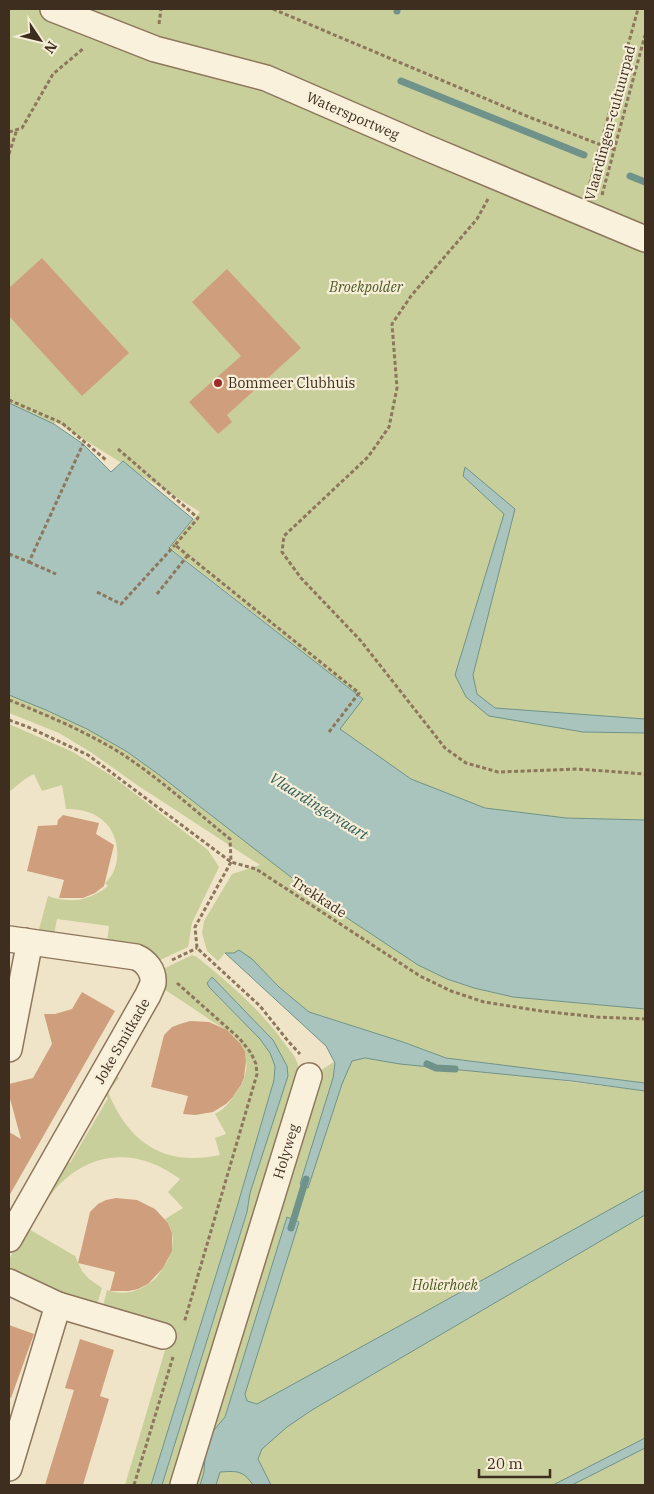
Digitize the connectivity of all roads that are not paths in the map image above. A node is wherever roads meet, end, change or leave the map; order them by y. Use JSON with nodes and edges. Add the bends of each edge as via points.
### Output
{"nodes":[{"id":1,"x":53,"y":9,"type":"edge"},
{"id":2,"x":645,"y":239,"type":"edge"},
{"id":3,"x":17,"y":940,"type":"edge"},
{"id":4,"x":9,"y":1049,"type":"edge"},
{"id":5,"x":309,"y":1076,"type":"road end"},
{"id":6,"x":9,"y":1239,"type":"edge"},
{"id":7,"x":9,"y":1282,"type":"edge"},
{"id":8,"x":58,"y":1305,"type":"junction"},
{"id":9,"x":173,"y":1339,"type":"road end"},
{"id":10,"x":9,"y":1468,"type":"edge"},
{"id":11,"x":183,"y":1485,"type":"edge"}],
"edges":[{"from":1,"to":2,"type":"street","name":"Watersportweg","via":[[155,49],[266,78]]},
{"from":3,"to":4,"type":"street","via":[[28,951]]},
{"from":3,"to":6,"type":"street","name":"Joke Smitkade","via":[[136,956],[151,971],[153,983]]},
{"from":5,"to":11,"type":"street","name":"Holyweg"},
{"from":7,"to":8,"type":"street"},
{"from":8,"to":9,"type":"street"},
{"from":8,"to":10,"type":"street"}]}
